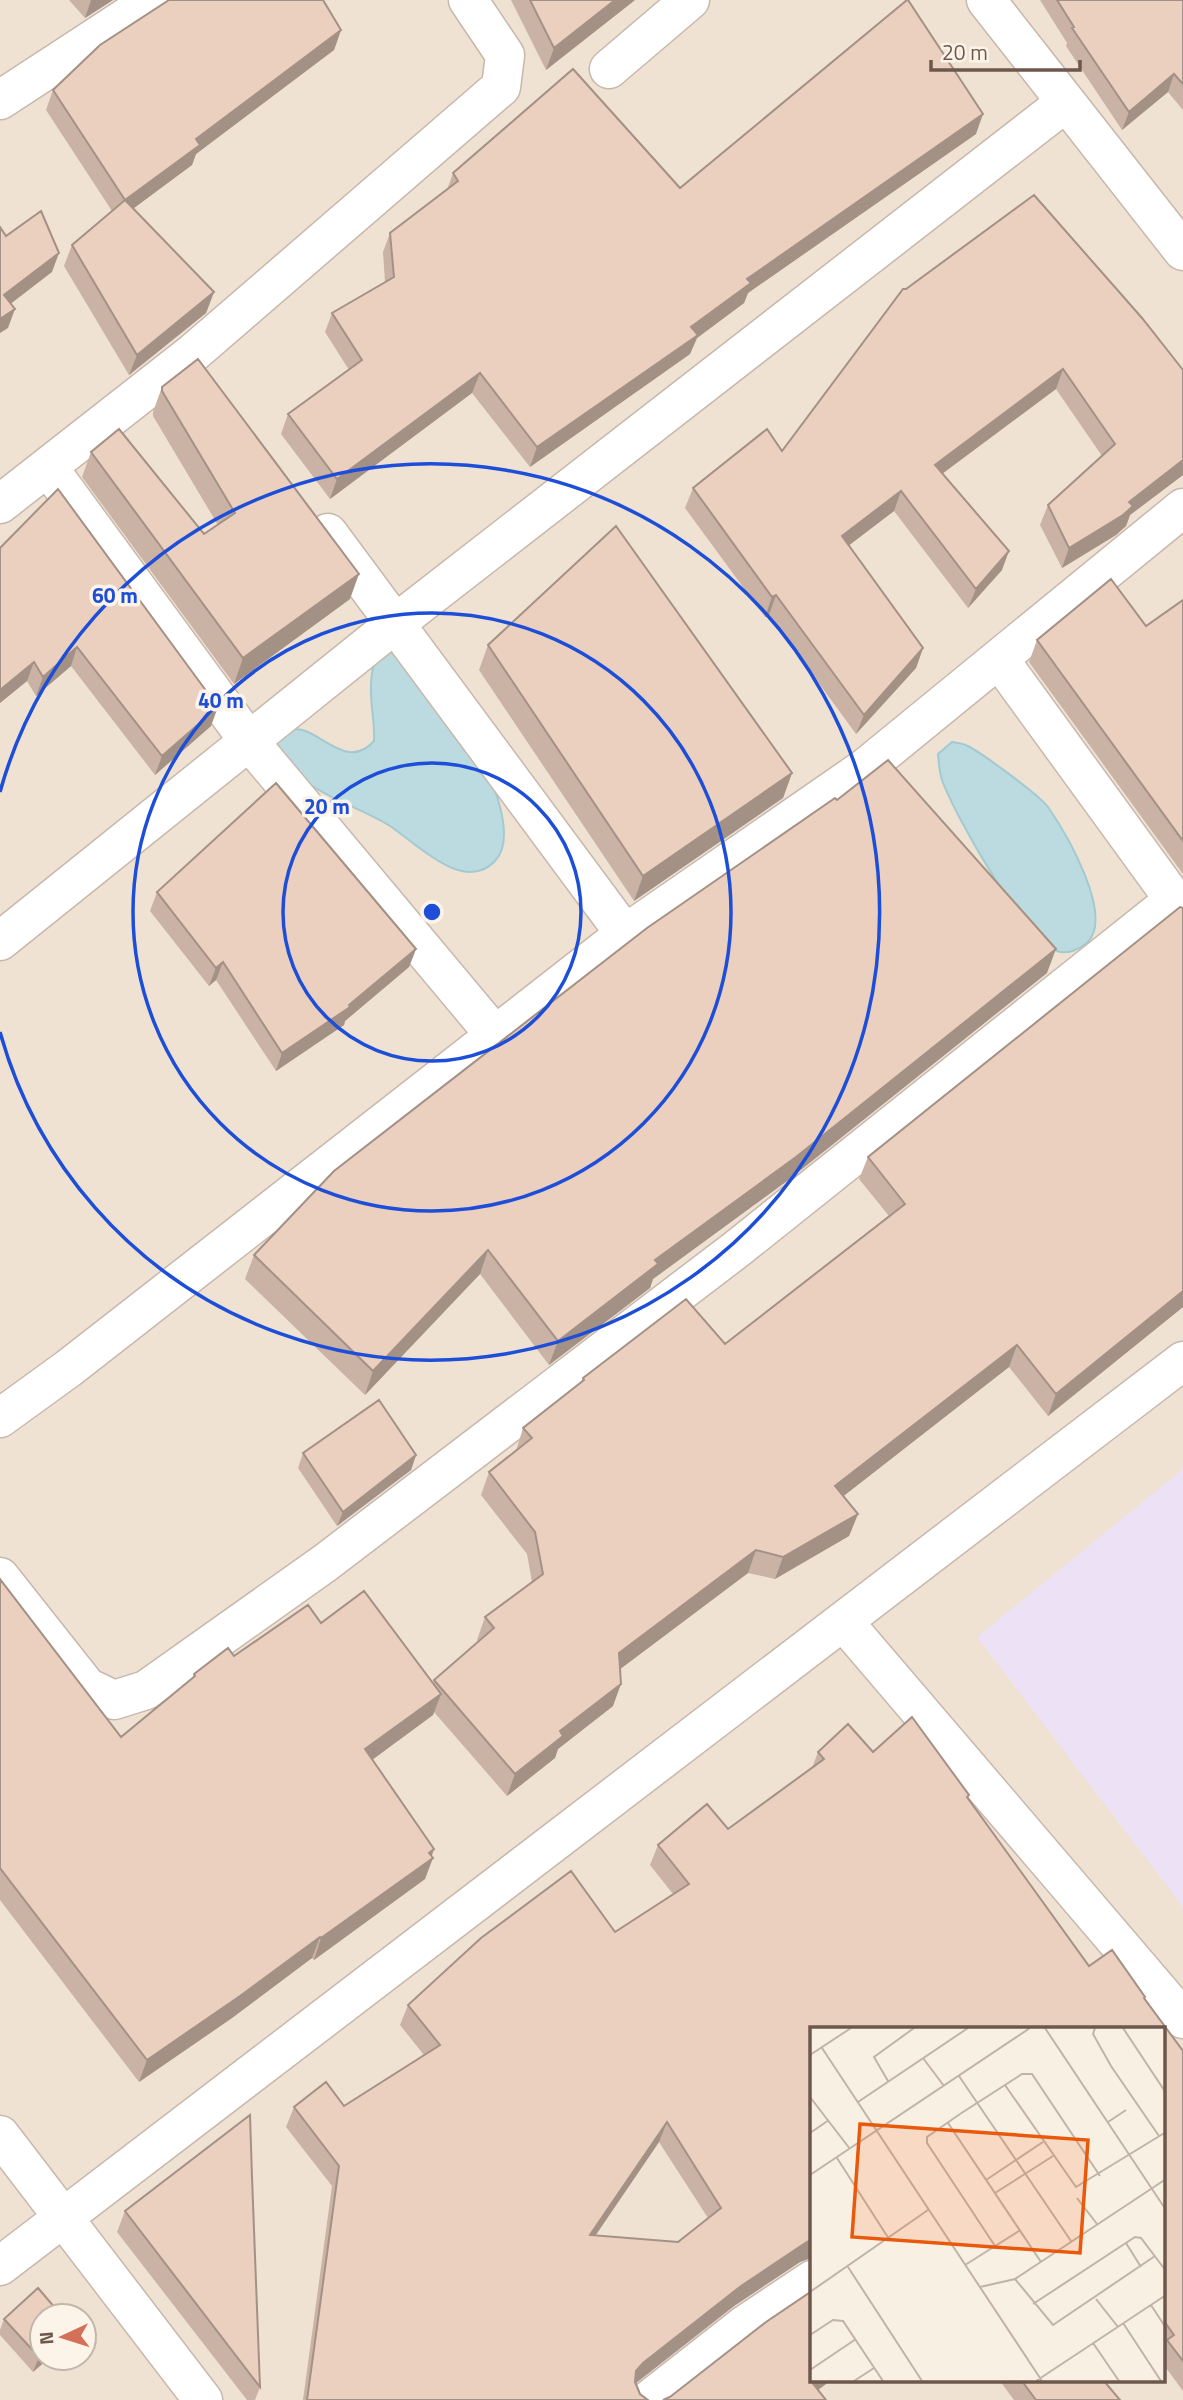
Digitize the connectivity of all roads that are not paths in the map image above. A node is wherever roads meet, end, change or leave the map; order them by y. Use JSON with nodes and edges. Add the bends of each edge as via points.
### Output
{"nodes":[{"id":1,"x":153,"y":0,"type":"edge"},
{"id":2,"x":468,"y":0,"type":"edge"},
{"id":3,"x":690,"y":0,"type":"edge"},
{"id":4,"x":986,"y":0,"type":"edge"},
{"id":5,"x":609,"y":69,"type":"dead end"},
{"id":6,"x":0,"y":100,"type":"edge"},
{"id":7,"x":1065,"y":103,"type":"junction"},
{"id":8,"x":1183,"y":251,"type":"edge"},
{"id":9,"x":193,"y":354,"type":"junction"},
{"id":10,"x":218,"y":386,"type":"edge"},
{"id":11,"x":48,"y":467,"type":"junction"},
{"id":12,"x":0,"y":504,"type":"edge"},
{"id":13,"x":307,"y":504,"type":"edge"},
{"id":14,"x":1183,"y":508,"type":"edge"},
{"id":15,"x":396,"y":623,"type":"junction"},
{"id":16,"x":999,"y":659,"type":"junction"},
{"id":17,"x":248,"y":740,"type":"junction"},
{"id":18,"x":1178,"y":906,"type":"edge"},
{"id":19,"x":625,"y":934,"type":"junction"},
{"id":20,"x":0,"y":941,"type":"edge"},
{"id":21,"x":494,"y":1034,"type":"junction"},
{"id":22,"x":1183,"y":1361,"type":"edge"},
{"id":23,"x":0,"y":1418,"type":"edge"},
{"id":24,"x":0,"y":1577,"type":"edge"},
{"id":25,"x":843,"y":1621,"type":"junction"},
{"id":26,"x":1175,"y":2021,"type":"edge"},
{"id":27,"x":0,"y":2135,"type":"edge"},
{"id":28,"x":64,"y":2216,"type":"junction"},
{"id":29,"x":0,"y":2266,"type":"edge"},
{"id":30,"x":810,"y":2281,"type":"edge"},
{"id":31,"x":203,"y":2400,"type":"edge"},
{"id":32,"x":649,"y":2400,"type":"edge"}],
"edges":[{"from":1,"to":6,"type":"street"},
{"from":2,"to":9,"type":"street","via":[[505,55],[501,87]]},
{"from":3,"to":5,"type":"street"},
{"from":4,"to":7,"type":"street"},
{"from":7,"to":8,"type":"street"},
{"from":7,"to":15,"type":"street"},
{"from":9,"to":10,"type":"street"},
{"from":9,"to":11,"type":"street"},
{"from":11,"to":12,"type":"street"},
{"from":11,"to":17,"type":"street"},
{"from":13,"to":15,"type":"street"},
{"from":14,"to":16,"type":"street"},
{"from":15,"to":17,"type":"street"},
{"from":15,"to":19,"type":"street"},
{"from":16,"to":18,"type":"street"},
{"from":16,"to":19,"type":"street","via":[[865,768]]},
{"from":17,"to":20,"type":"street"},
{"from":17,"to":21,"type":"street"},
{"from":18,"to":24,"type":"street","via":[[325,1563],[146,1690],[114,1700],[87,1687]]},
{"from":19,"to":21,"type":"street"},
{"from":21,"to":23,"type":"street"},
{"from":22,"to":25,"type":"street"},
{"from":25,"to":26,"type":"street"},
{"from":25,"to":28,"type":"street"},
{"from":27,"to":28,"type":"street"},
{"from":28,"to":29,"type":"street"},
{"from":28,"to":31,"type":"street"},
{"from":30,"to":32,"type":"street","via":[[746,2324]]}]}
